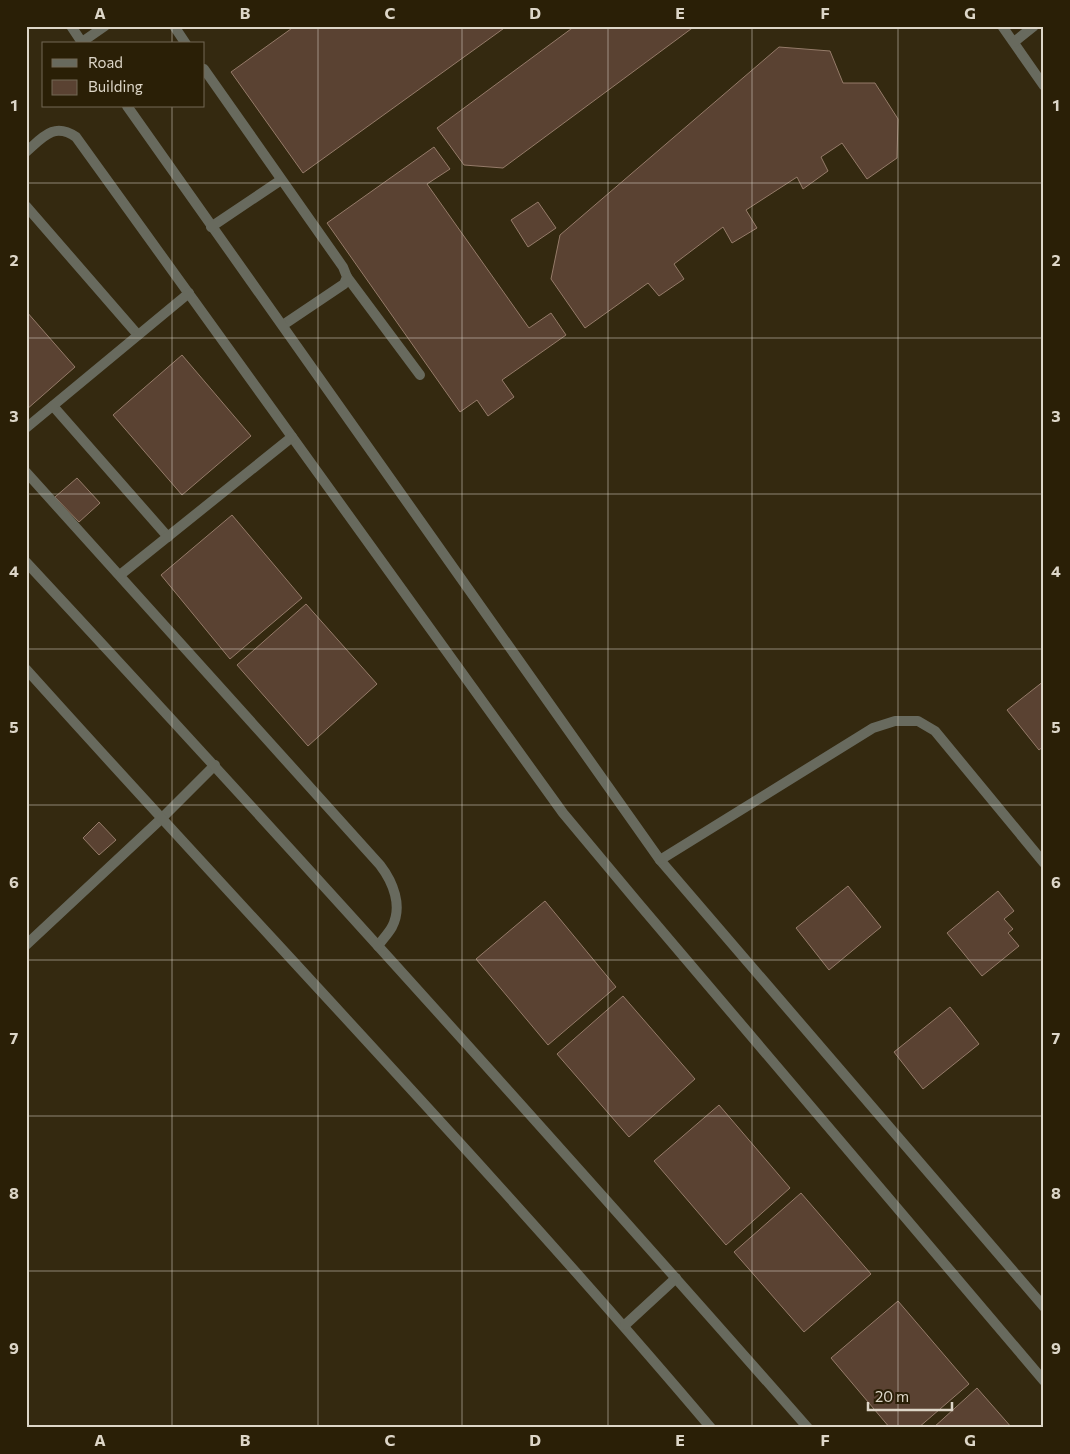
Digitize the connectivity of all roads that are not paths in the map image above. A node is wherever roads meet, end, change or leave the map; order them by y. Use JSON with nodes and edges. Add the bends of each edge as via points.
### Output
{"nodes":[{"id":1,"x":71,"y":26,"type":"edge"},
{"id":2,"x":105,"y":26,"type":"edge"},
{"id":3,"x":174,"y":26,"type":"edge"},
{"id":4,"x":1002,"y":26,"type":"edge"},
{"id":5,"x":1034,"y":26,"type":"edge"},
{"id":6,"x":82,"y":42,"type":"edge"},
{"id":7,"x":84,"y":42,"type":"edge"},
{"id":8,"x":185,"y":42,"type":"edge"},
{"id":9,"x":1014,"y":42,"type":"junction"},
{"id":10,"x":205,"y":70,"type":"edge"},
{"id":11,"x":1044,"y":86,"type":"edge"},
{"id":12,"x":128,"y":108,"type":"edge"},
{"id":13,"x":26,"y":152,"type":"edge"},
{"id":14,"x":281,"y":180,"type":"junction"},
{"id":15,"x":26,"y":206,"type":"edge"},
{"id":16,"x":211,"y":226,"type":"junction"},
{"id":17,"x":347,"y":277,"type":"junction"},
{"id":18,"x":189,"y":293,"type":"junction"},
{"id":19,"x":283,"y":325,"type":"junction"},
{"id":20,"x":138,"y":335,"type":"junction"},
{"id":21,"x":420,"y":375,"type":"dead end"},
{"id":22,"x":53,"y":406,"type":"junction"},
{"id":23,"x":26,"y":428,"type":"edge"},
{"id":24,"x":292,"y":436,"type":"junction"},
{"id":25,"x":26,"y":472,"type":"edge"},
{"id":26,"x":168,"y":537,"type":"junction"},
{"id":27,"x":26,"y":562,"type":"edge"},
{"id":28,"x":120,"y":575,"type":"junction"},
{"id":29,"x":26,"y":669,"type":"edge"},
{"id":30,"x":215,"y":765,"type":"junction"},
{"id":31,"x":161,"y":819,"type":"junction"},
{"id":32,"x":660,"y":860,"type":"junction"},
{"id":33,"x":1044,"y":863,"type":"edge"},
{"id":34,"x":26,"y":945,"type":"edge"},
{"id":35,"x":378,"y":946,"type":"junction"},
{"id":36,"x":676,"y":1278,"type":"junction"},
{"id":37,"x":1044,"y":1307,"type":"edge"},
{"id":38,"x":625,"y":1326,"type":"junction"},
{"id":39,"x":1044,"y":1381,"type":"edge"},
{"id":40,"x":711,"y":1428,"type":"edge"},
{"id":41,"x":808,"y":1428,"type":"edge"}],
"edges":[{"from":1,"to":6,"type":"street"},
{"from":2,"to":7,"type":"street"},
{"from":3,"to":8,"type":"street"},
{"from":4,"to":9,"type":"street"},
{"from":5,"to":9,"type":"street"},
{"from":9,"to":11,"type":"street"},
{"from":10,"to":14,"type":"street"},
{"from":12,"to":16,"type":"street"},
{"from":13,"to":18,"type":"street","via":[[52,131],[69,132],[76,137]]},
{"from":14,"to":16,"type":"street"},
{"from":14,"to":17,"type":"street"},
{"from":15,"to":20,"type":"street"},
{"from":16,"to":19,"type":"street"},
{"from":17,"to":19,"type":"street","via":[[344,284]]},
{"from":17,"to":21,"type":"street"},
{"from":18,"to":20,"type":"street"},
{"from":18,"to":24,"type":"street"},
{"from":19,"to":32,"type":"street"},
{"from":20,"to":22,"type":"street"},
{"from":22,"to":23,"type":"street"},
{"from":22,"to":26,"type":"street"},
{"from":24,"to":26,"type":"street"},
{"from":24,"to":39,"type":"street","via":[[569,820]]},
{"from":25,"to":28,"type":"street"},
{"from":26,"to":28,"type":"street"},
{"from":27,"to":30,"type":"street"},
{"from":28,"to":35,"type":"street","via":[[389,876],[396,897],[396,916]]},
{"from":29,"to":31,"type":"street"},
{"from":30,"to":31,"type":"street"},
{"from":30,"to":35,"type":"street"},
{"from":31,"to":34,"type":"street"},
{"from":31,"to":38,"type":"street"},
{"from":32,"to":33,"type":"street","via":[[873,728],[896,721],[910,721],[935,731]]},
{"from":32,"to":37,"type":"street"},
{"from":35,"to":36,"type":"street"},
{"from":36,"to":38,"type":"street"},
{"from":36,"to":41,"type":"street"},
{"from":38,"to":40,"type":"street"}]}
